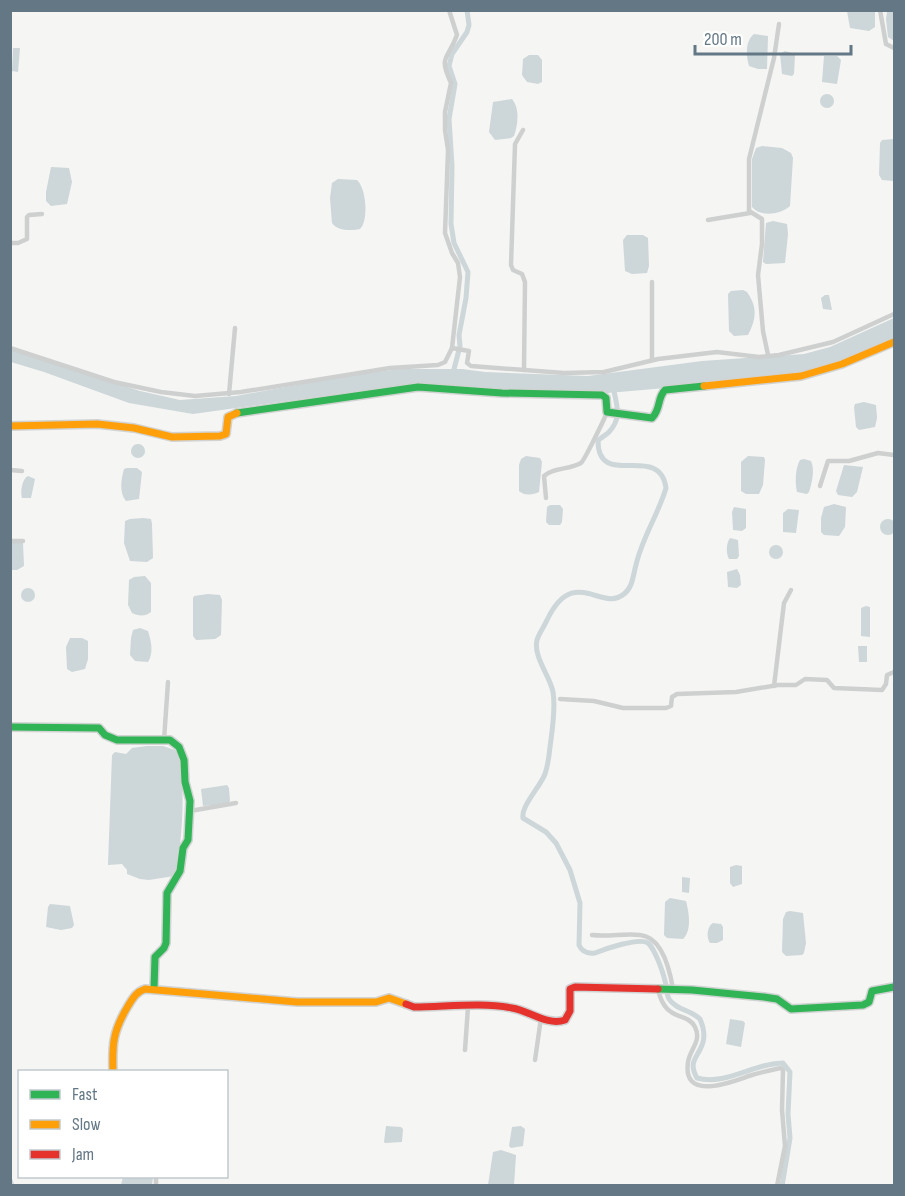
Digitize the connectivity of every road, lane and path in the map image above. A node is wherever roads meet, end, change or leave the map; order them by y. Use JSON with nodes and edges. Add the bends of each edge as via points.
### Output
{"nodes":[{"id":1,"x":449,"y":10,"type":"edge"},
{"id":2,"x":880,"y":10,"type":"edge"},
{"id":3,"x":779,"y":24,"type":"dead end"},
{"id":4,"x":894,"y":48,"type":"edge"},
{"id":5,"x":523,"y":130,"type":"dead end"},
{"id":6,"x":750,"y":213,"type":"junction"},
{"id":7,"x":42,"y":214,"type":"dead end"},
{"id":8,"x":708,"y":220,"type":"dead end"},
{"id":9,"x":10,"y":243,"type":"edge"},
{"id":10,"x":651,"y":282,"type":"dead end"},
{"id":11,"x":894,"y":314,"type":"edge"},
{"id":12,"x":235,"y":328,"type":"dead end"},
{"id":13,"x":894,"y":342,"type":"edge"},
{"id":14,"x":10,"y":348,"type":"edge"},
{"id":15,"x":453,"y":349,"type":"junction"},
{"id":16,"x":768,"y":355,"type":"junction"},
{"id":17,"x":652,"y":360,"type":"junction"},
{"id":18,"x":524,"y":370,"type":"junction"},
{"id":19,"x":229,"y":394,"type":"junction"},
{"id":20,"x":609,"y":412,"type":"junction"},
{"id":21,"x":10,"y":426,"type":"edge"},
{"id":22,"x":894,"y":455,"type":"edge"},
{"id":23,"x":10,"y":470,"type":"edge"},
{"id":24,"x":22,"y":471,"type":"dead end"},
{"id":25,"x":820,"y":486,"type":"dead end"},
{"id":26,"x":546,"y":498,"type":"dead end"},
{"id":27,"x":10,"y":541,"type":"edge"},
{"id":28,"x":23,"y":541,"type":"dead end"},
{"id":29,"x":791,"y":590,"type":"dead end"},
{"id":30,"x":894,"y":672,"type":"edge"},
{"id":31,"x":168,"y":682,"type":"dead end"},
{"id":32,"x":774,"y":686,"type":"junction"},
{"id":33,"x":560,"y":699,"type":"dead end"},
{"id":34,"x":10,"y":727,"type":"edge"},
{"id":35,"x":164,"y":740,"type":"junction"},
{"id":36,"x":236,"y":803,"type":"dead end"},
{"id":37,"x":190,"y":811,"type":"junction"},
{"id":38,"x":592,"y":936,"type":"dead end"},
{"id":39,"x":894,"y":987,"type":"edge"},
{"id":40,"x":154,"y":989,"type":"junction"},
{"id":41,"x":659,"y":989,"type":"junction"},
{"id":42,"x":672,"y":989,"type":"junction"},
{"id":43,"x":468,"y":1007,"type":"junction"},
{"id":44,"x":541,"y":1018,"type":"junction"},
{"id":45,"x":465,"y":1050,"type":"dead end"},
{"id":46,"x":535,"y":1060,"type":"dead end"},
{"id":47,"x":113,"y":1070,"type":"edge"},
{"id":48,"x":777,"y":1185,"type":"edge"}],
"edges":[{"from":1,"to":15,"type":"street","via":[[457,35],[444,64],[451,83],[445,111],[445,233],[460,271]]},
{"from":2,"to":4,"type":"street","via":[[886,44]]},
{"from":3,"to":6,"type":"street","via":[[749,159]]},
{"from":5,"to":18,"type":"street","via":[[515,144],[511,265],[522,273],[525,282]]},
{"from":6,"to":8,"type":"street"},
{"from":6,"to":16,"type":"street","via":[[762,219],[758,276]]},
{"from":7,"to":9,"type":"street","via":[[28,215],[27,239]]},
{"from":10,"to":17,"type":"street"},
{"from":11,"to":16,"type":"street","via":[[833,342]]},
{"from":12,"to":19,"type":"street"},
{"from":13,"to":20,"type":"street","via":[[801,376],[668,389],[662,393],[655,417]]},
{"from":14,"to":19,"type":"street","via":[[161,393]]},
{"from":15,"to":18,"type":"street","via":[[469,351],[467,363],[471,366]]},
{"from":15,"to":19,"type":"street","via":[[445,362],[438,365],[362,371]]},
{"from":16,"to":17,"type":"street","via":[[717,352]]},
{"from":17,"to":18,"type":"street","via":[[604,372]]},
{"from":20,"to":21,"type":"street","via":[[602,395],[418,387],[232,414],[226,434],[220,436],[172,437],[97,424]]},
{"from":20,"to":26,"type":"street","via":[[586,459],[544,476]]},
{"from":22,"to":25,"type":"street","via":[[878,453],[849,461],[828,461]]},
{"from":23,"to":24,"type":"street"},
{"from":27,"to":28,"type":"street"},
{"from":29,"to":32,"type":"street","via":[[784,603]]},
{"from":30,"to":32,"type":"street","via":[[887,675],[882,690],[834,688],[827,680],[811,678],[796,685]]},
{"from":31,"to":35,"type":"street"},
{"from":32,"to":33,"type":"street","via":[[736,693],[676,694],[666,708],[623,708]]},
{"from":34,"to":35,"type":"street","via":[[90,727],[99,728],[117,740]]},
{"from":35,"to":37,"type":"street","via":[[175,742],[182,752]]},
{"from":36,"to":37,"type":"street"},
{"from":37,"to":40,"type":"street","via":[[180,871],[168,889],[165,946],[155,957]]},
{"from":38,"to":42,"type":"street","via":[[648,937],[665,959]]},
{"from":39,"to":42,"type":"street","via":[[872,991],[866,1004],[791,1009],[772,998]]},
{"from":40,"to":43,"type":"street","via":[[297,1002],[368,1003],[389,998],[414,1007]]},
{"from":40,"to":47,"type":"street","via":[[137,992],[114,1029]]},
{"from":41,"to":42,"type":"street"},
{"from":41,"to":44,"type":"street","via":[[575,987],[570,989],[570,1011],[565,1020],[552,1022]]},
{"from":41,"to":48,"type":"street","via":[[662,1004],[695,1028],[697,1041],[688,1062],[690,1077],[698,1085],[715,1087],[783,1070],[784,1146]]},
{"from":43,"to":44,"type":"street","via":[[513,1007]]},
{"from":43,"to":45,"type":"street"},
{"from":44,"to":46,"type":"street"}]}
